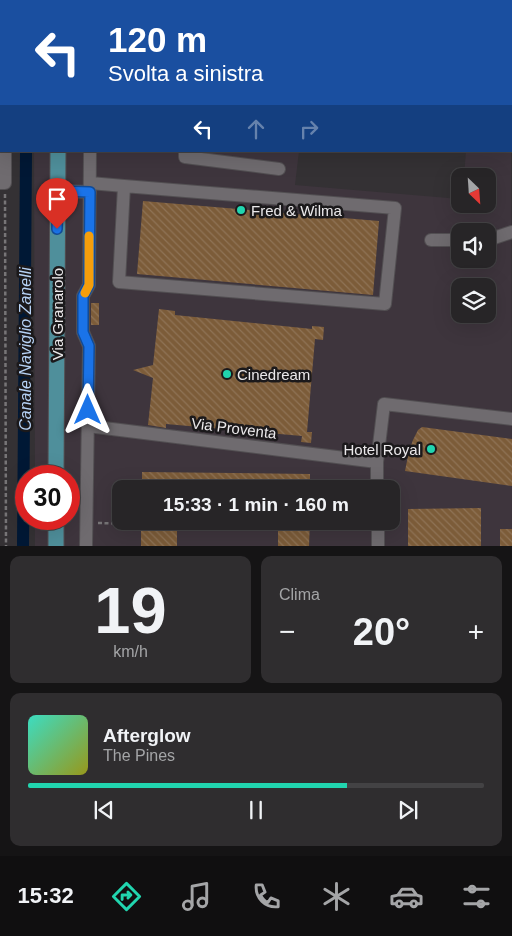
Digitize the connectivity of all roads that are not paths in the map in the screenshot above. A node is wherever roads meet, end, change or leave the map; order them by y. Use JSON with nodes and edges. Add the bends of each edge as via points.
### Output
{"nodes":[{"id":1,"x":5,"y":152,"type":"edge"},
{"id":2,"x":58,"y":152,"type":"edge"},
{"id":3,"x":90,"y":152,"type":"edge"},
{"id":4,"x":185,"y":152,"type":"edge"},
{"id":5,"x":279,"y":169,"type":"dead end"},
{"id":6,"x":2,"y":183,"type":"edge"},
{"id":7,"x":124,"y":186,"type":"junction"},
{"id":8,"x":90,"y":188,"type":"junction"},
{"id":9,"x":58,"y":191,"type":"junction"},
{"id":10,"x":512,"y":232,"type":"edge"},
{"id":11,"x":496,"y":237,"type":"edge"},
{"id":12,"x":430,"y":240,"type":"dead end"},
{"id":13,"x":451,"y":240,"type":"edge"},
{"id":14,"x":512,"y":419,"type":"edge"},
{"id":15,"x":88,"y":426,"type":"junction"},
{"id":16,"x":377,"y":462,"type":"junction"},
{"id":17,"x":56,"y":465,"type":"edge"},
{"id":18,"x":377,"y":480,"type":"edge"},
{"id":19,"x":56,"y":530,"type":"edge"},
{"id":20,"x":378,"y":530,"type":"edge"},
{"id":21,"x":56,"y":546,"type":"edge"},
{"id":22,"x":86,"y":546,"type":"edge"},
{"id":23,"x":378,"y":546,"type":"edge"}],
"edges":[{"from":1,"to":6,"type":"street"},
{"from":2,"to":9,"type":"main road","name":"Via Granarolo"},
{"from":3,"to":8,"type":"street","name":"Via Granarolo"},
{"from":4,"to":5,"type":"street","via":[[185,156]]},
{"from":7,"to":7,"type":"street","via":[[395,208],[385,304],[119,282]]},
{"from":7,"to":8,"type":"street"},
{"from":8,"to":9,"type":"street"},
{"from":8,"to":15,"type":"street","name":"Via Granarolo","via":[[89,285],[83,296],[83,332],[89,346]]},
{"from":9,"to":17,"type":"main road","name":"Via Granarolo"},
{"from":10,"to":11,"type":"street"},
{"from":12,"to":13,"type":"street"},
{"from":14,"to":16,"type":"street","via":[[384,404]]},
{"from":15,"to":16,"type":"street","name":"Via Proventa"},
{"from":15,"to":22,"type":"street","name":"Via Granarolo"},
{"from":16,"to":18,"type":"street"},
{"from":19,"to":21,"type":"main road"},
{"from":20,"to":23,"type":"street"}]}
